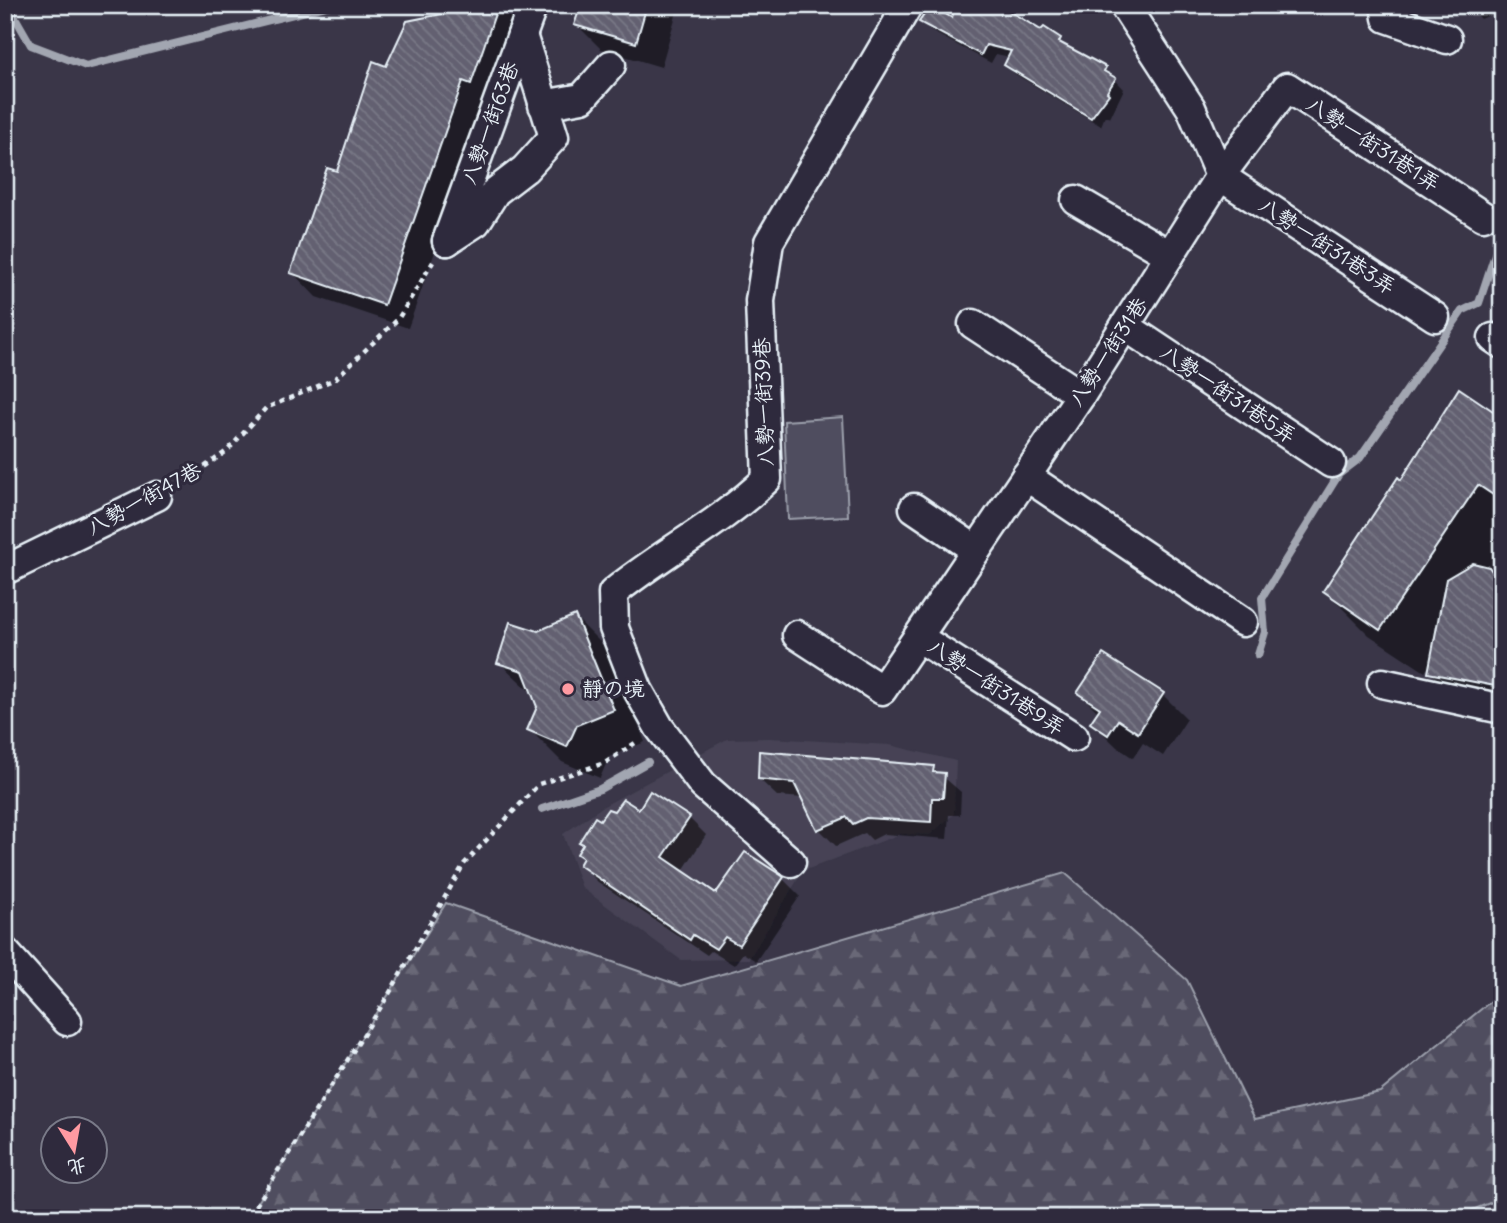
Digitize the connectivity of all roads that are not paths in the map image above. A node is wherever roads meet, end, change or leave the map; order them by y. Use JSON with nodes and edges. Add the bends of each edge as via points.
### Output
{"nodes":[{"id":1,"x":533,"y":5,"type":"edge"},
{"id":2,"x":908,"y":5,"type":"edge"},
{"id":3,"x":1124,"y":5,"type":"edge"},
{"id":4,"x":1385,"y":5,"type":"edge"},
{"id":5,"x":522,"y":35,"type":"junction"},
{"id":6,"x":1447,"y":39,"type":"dead end"},
{"id":7,"x":611,"y":65,"type":"dead end"},
{"id":8,"x":543,"y":105,"type":"junction"},
{"id":9,"x":1220,"y":176,"type":"junction"},
{"id":10,"x":1076,"y":200,"type":"dead end"},
{"id":11,"x":1483,"y":216,"type":"dead end"},
{"id":12,"x":1170,"y":255,"type":"junction"},
{"id":13,"x":1435,"y":317,"type":"dead end"},
{"id":14,"x":973,"y":324,"type":"dead end"},
{"id":15,"x":1125,"y":326,"type":"junction"},
{"id":16,"x":1081,"y":395,"type":"junction"},
{"id":17,"x":1331,"y":463,"type":"dead end"},
{"id":18,"x":1026,"y":476,"type":"junction"},
{"id":19,"x":157,"y":496,"type":"road end"},
{"id":20,"x":914,"y":508,"type":"dead end"},
{"id":21,"x":976,"y":550,"type":"junction"},
{"id":22,"x":5,"y":570,"type":"edge"},
{"id":23,"x":1243,"y":622,"type":"dead end"},
{"id":24,"x":797,"y":635,"type":"dead end"},
{"id":25,"x":918,"y":637,"type":"junction"},
{"id":26,"x":1382,"y":683,"type":"dead end"},
{"id":27,"x":1502,"y":709,"type":"edge"},
{"id":28,"x":1074,"y":737,"type":"dead end"},
{"id":29,"x":790,"y":863,"type":"dead end"},
{"id":30,"x":5,"y":952,"type":"edge"},
{"id":31,"x":67,"y":1021,"type":"dead end"}],
"edges":[{"from":1,"to":5,"type":"street","name":"八勢一街63巷"},
{"from":2,"to":29,"type":"street","name":"八勢一街39巷","via":[[769,242],[760,301],[767,479],[737,508],[647,565],[613,593],[614,628],[638,690],[659,727],[703,785]]},
{"from":3,"to":9,"type":"street","via":[[1191,108]]},
{"from":4,"to":6,"type":"street","via":[[1387,18]]},
{"from":5,"to":8,"type":"street"},
{"from":5,"to":8,"type":"street","name":"八勢一街63巷","via":[[447,241],[476,222],[495,192],[554,138]]},
{"from":7,"to":8,"type":"street","via":[[582,99]]},
{"from":9,"to":11,"type":"street","name":"八勢一街31巷1弄","via":[[1287,87]]},
{"from":9,"to":12,"type":"street","name":"八勢一街31巷"},
{"from":9,"to":13,"type":"street","name":"八勢一街31巷3弄"},
{"from":10,"to":12,"type":"street"},
{"from":12,"to":15,"type":"street","name":"八勢一街31巷"},
{"from":14,"to":16,"type":"street"},
{"from":15,"to":16,"type":"street","name":"八勢一街31巷"},
{"from":15,"to":17,"type":"street","name":"八勢一街31巷5弄"},
{"from":16,"to":18,"type":"street","name":"八勢一街31巷"},
{"from":18,"to":21,"type":"street","name":"八勢一街31巷"},
{"from":18,"to":23,"type":"street"},
{"from":19,"to":22,"type":"street","name":"八勢一街47巷"},
{"from":20,"to":21,"type":"street"},
{"from":21,"to":25,"type":"street","name":"八勢一街31巷"},
{"from":24,"to":25,"type":"street","name":"八勢一街31巷","via":[[882,690]]},
{"from":25,"to":28,"type":"street","name":"八勢一街31巷9弄"},
{"from":26,"to":27,"type":"street"},
{"from":30,"to":31,"type":"street"}]}
